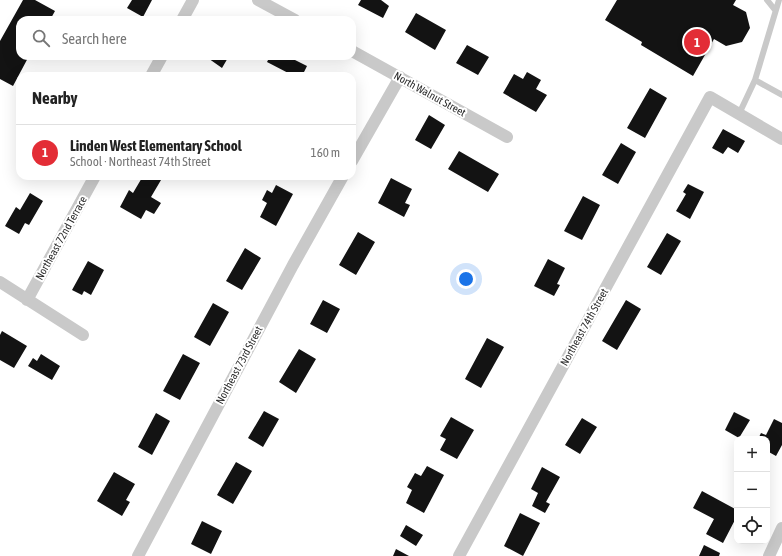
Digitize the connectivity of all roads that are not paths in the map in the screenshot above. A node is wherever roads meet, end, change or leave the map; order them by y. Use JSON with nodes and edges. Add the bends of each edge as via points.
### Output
{"nodes":[{"id":1,"x":193,"y":0,"type":"edge"},
{"id":2,"x":258,"y":0,"type":"edge"},
{"id":3,"x":767,"y":0,"type":"edge"},
{"id":4,"x":779,"y":0,"type":"edge"},
{"id":5,"x":775,"y":10,"type":"junction"},
{"id":6,"x":184,"y":16,"type":"edge"},
{"id":7,"x":288,"y":16,"type":"edge"},
{"id":8,"x":356,"y":53,"type":"edge"},
{"id":9,"x":160,"y":60,"type":"edge"},
{"id":10,"x":153,"y":72,"type":"edge"},
{"id":11,"x":400,"y":77,"type":"junction"},
{"id":12,"x":755,"y":80,"type":"junction"},
{"id":13,"x":782,"y":96,"type":"edge"},
{"id":14,"x":739,"y":114,"type":"junction"},
{"id":15,"x":508,"y":137,"type":"dead end"},
{"id":16,"x":782,"y":139,"type":"edge"},
{"id":17,"x":356,"y":154,"type":"edge"},
{"id":18,"x":93,"y":180,"type":"edge"},
{"id":19,"x":341,"y":180,"type":"edge"},
{"id":20,"x":0,"y":282,"type":"edge"},
{"id":21,"x":27,"y":300,"type":"junction"},
{"id":22,"x":82,"y":335,"type":"dead end"},
{"id":23,"x":782,"y":528,"type":"edge"},
{"id":24,"x":138,"y":556,"type":"edge"},
{"id":25,"x":459,"y":556,"type":"edge"},
{"id":26,"x":769,"y":556,"type":"edge"}],
"edges":[{"from":1,"to":6,"type":"street"},
{"from":2,"to":7,"type":"street"},
{"from":3,"to":5,"type":"lane"},
{"from":4,"to":5,"type":"lane"},
{"from":5,"to":12,"type":"lane"},
{"from":8,"to":11,"type":"street","name":"North Walnut Street"},
{"from":9,"to":10,"type":"street"},
{"from":11,"to":15,"type":"street","name":"North Walnut Street"},
{"from":11,"to":17,"type":"street"},
{"from":12,"to":13,"type":"lane"},
{"from":12,"to":14,"type":"lane"},
{"from":14,"to":16,"type":"street"},
{"from":14,"to":25,"type":"street","name":"Northeast 74th Street","via":[[710,97]]},
{"from":18,"to":21,"type":"street","name":"Northeast 72nd Terrace"},
{"from":19,"to":24,"type":"street","name":"Northeast 73rd Street"},
{"from":20,"to":21,"type":"street"},
{"from":21,"to":22,"type":"street"},
{"from":23,"to":26,"type":"street"}]}
